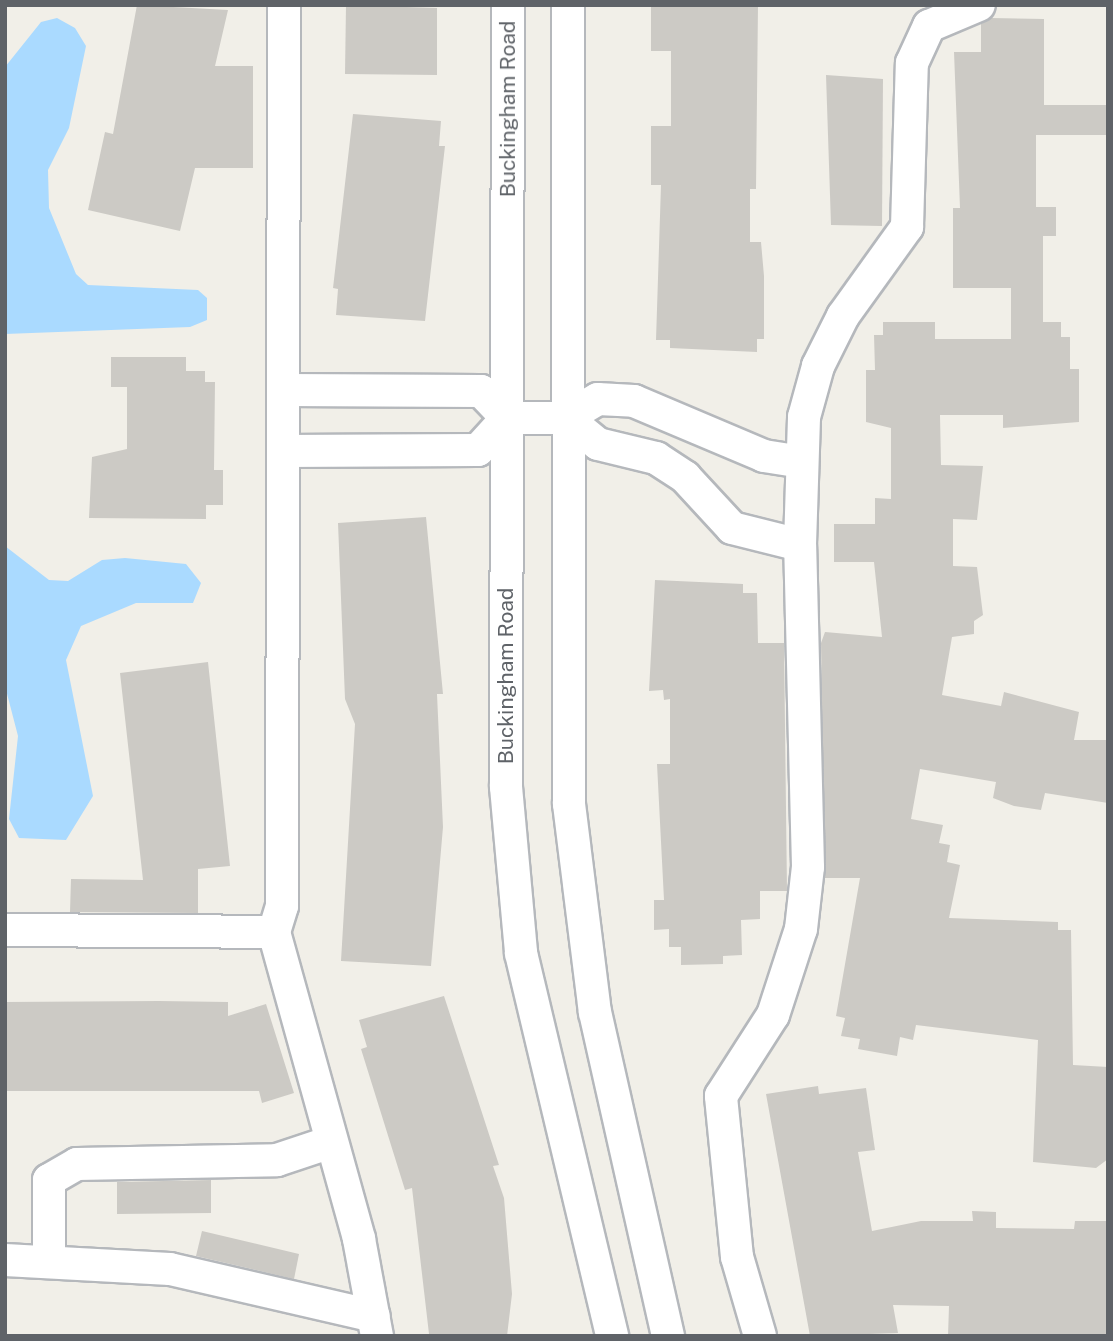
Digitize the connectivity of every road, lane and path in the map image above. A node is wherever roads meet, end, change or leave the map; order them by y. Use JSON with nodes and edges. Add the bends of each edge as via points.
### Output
{"nodes":[{"id":1,"x":284,"y":5,"type":"edge"},
{"id":2,"x":508,"y":5,"type":"edge"},
{"id":3,"x":568,"y":5,"type":"edge"},
{"id":4,"x":978,"y":5,"type":"edge"},
{"id":5,"x":285,"y":390,"type":"junction"},
{"id":6,"x":506,"y":418,"type":"junction"},
{"id":7,"x":566,"y":418,"type":"junction"},
{"id":8,"x":283,"y":450,"type":"junction"},
{"id":9,"x":801,"y":462,"type":"junction"},
{"id":10,"x":800,"y":545,"type":"junction"},
{"id":11,"x":5,"y":930,"type":"edge"},
{"id":12,"x":274,"y":932,"type":"junction"},
{"id":13,"x":331,"y":1142,"type":"junction"},
{"id":14,"x":5,"y":1260,"type":"edge"},
{"id":15,"x":49,"y":1260,"type":"junction"},
{"id":16,"x":375,"y":1326,"type":"edge"},
{"id":17,"x":612,"y":1336,"type":"edge"},
{"id":18,"x":668,"y":1336,"type":"edge"},
{"id":19,"x":760,"y":1336,"type":"edge"}],
"edges":[{"from":1,"to":5,"type":"street"},
{"from":2,"to":6,"type":"street","name":"Buckingham Road"},
{"from":3,"to":7,"type":"street"},
{"from":4,"to":9,"type":"street","via":[[929,26],[912,63],[907,227],[844,316],[818,366]]},
{"from":5,"to":6,"type":"street","via":[[481,391]]},
{"from":5,"to":8,"type":"street"},
{"from":6,"to":7,"type":"street"},
{"from":6,"to":8,"type":"street","via":[[478,450]]},
{"from":6,"to":17,"type":"street","name":"Buckingham Road","via":[[506,787],[521,953]]},
{"from":7,"to":9,"type":"street","via":[[598,399],[634,401],[764,456]]},
{"from":7,"to":10,"type":"street","via":[[598,444],[656,458],[685,477],[733,528]]},
{"from":7,"to":18,"type":"street","via":[[564,610],[578,895],[595,1012]]},
{"from":8,"to":12,"type":"street","via":[[282,906]]},
{"from":9,"to":10,"type":"street"},
{"from":10,"to":19,"type":"street","via":[[808,867],[801,929],[773,1015],[721,1096],[737,1258]]},
{"from":11,"to":12,"type":"street"},
{"from":12,"to":13,"type":"street"},
{"from":13,"to":15,"type":"street","via":[[277,1160],[78,1164],[49,1180]]},
{"from":13,"to":16,"type":"street"},
{"from":14,"to":15,"type":"street"},
{"from":15,"to":16,"type":"street","via":[[170,1269]]}]}
